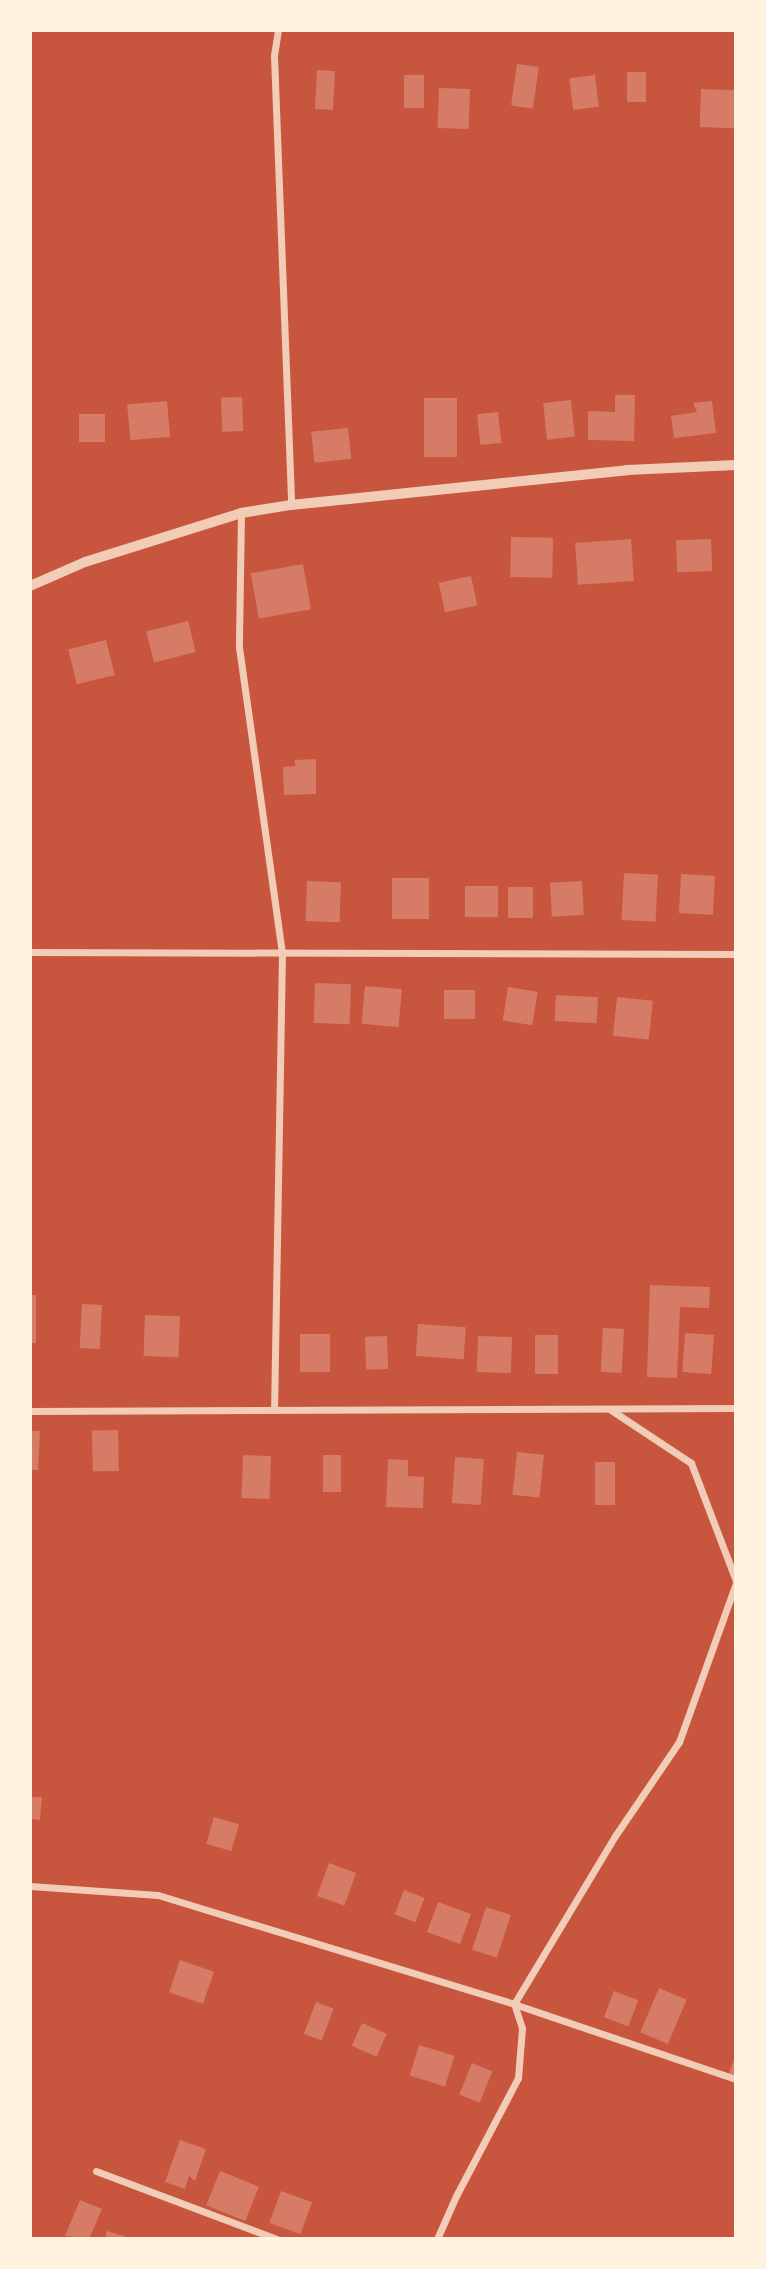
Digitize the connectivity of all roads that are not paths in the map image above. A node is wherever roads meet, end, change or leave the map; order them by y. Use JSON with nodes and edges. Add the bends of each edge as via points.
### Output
{"nodes":[{"id":1,"x":278,"y":30,"type":"edge"},
{"id":2,"x":736,"y":465,"type":"edge"},
{"id":3,"x":291,"y":505,"type":"junction"},
{"id":4,"x":241,"y":513,"type":"junction"},
{"id":5,"x":30,"y":586,"type":"edge"},
{"id":6,"x":30,"y":952,"type":"edge"},
{"id":7,"x":282,"y":954,"type":"junction"},
{"id":8,"x":736,"y":954,"type":"edge"},
{"id":9,"x":736,"y":1408,"type":"edge"},
{"id":10,"x":609,"y":1409,"type":"junction"},
{"id":11,"x":30,"y":1410,"type":"edge"},
{"id":12,"x":274,"y":1410,"type":"junction"},
{"id":13,"x":736,"y":1582,"type":"edge"},
{"id":14,"x":30,"y":1886,"type":"edge"},
{"id":15,"x":514,"y":2004,"type":"junction"},
{"id":16,"x":736,"y":2079,"type":"edge"},
{"id":17,"x":96,"y":2171,"type":"dead end"},
{"id":18,"x":277,"y":2239,"type":"edge"},
{"id":19,"x":437,"y":2239,"type":"edge"}],
"edges":[{"from":1,"to":3,"type":"street","via":[[274,56]]},
{"from":2,"to":3,"type":"street","via":[[627,470]]},
{"from":3,"to":4,"type":"street"},
{"from":4,"to":5,"type":"street","via":[[85,562]]},
{"from":4,"to":7,"type":"street","via":[[239,647]]},
{"from":6,"to":7,"type":"street"},
{"from":7,"to":8,"type":"street"},
{"from":7,"to":12,"type":"street"},
{"from":9,"to":10,"type":"street"},
{"from":10,"to":12,"type":"street"},
{"from":10,"to":13,"type":"street","via":[[691,1463]]},
{"from":11,"to":12,"type":"street"},
{"from":13,"to":15,"type":"street","via":[[679,1742],[615,1836]]},
{"from":14,"to":15,"type":"street","via":[[158,1895]]},
{"from":15,"to":16,"type":"street"},
{"from":15,"to":19,"type":"street","via":[[522,2028],[518,2078]]},
{"from":17,"to":18,"type":"street"}]}
